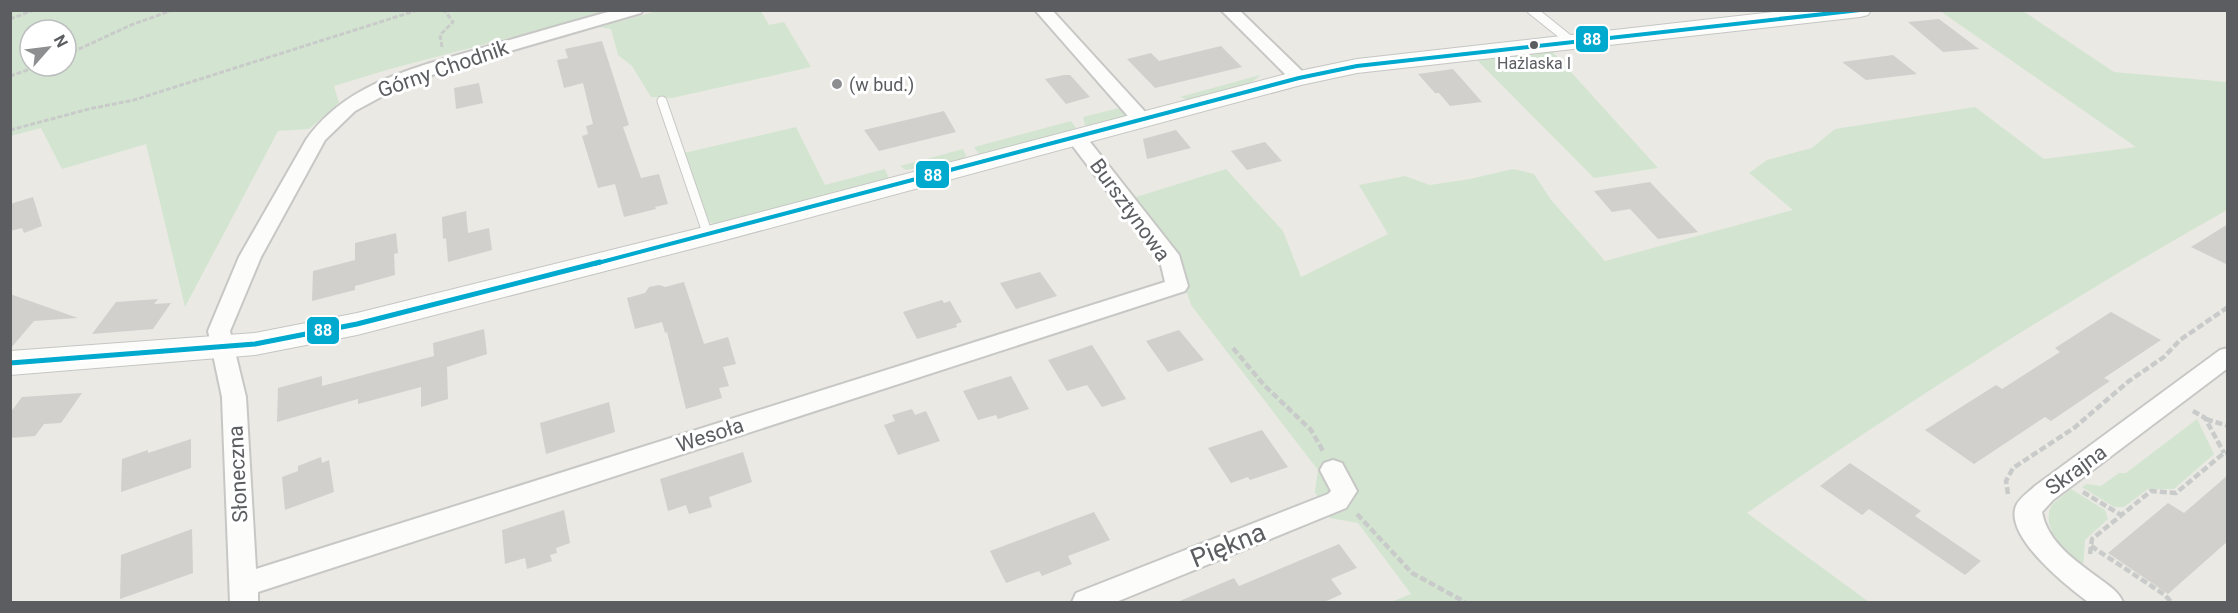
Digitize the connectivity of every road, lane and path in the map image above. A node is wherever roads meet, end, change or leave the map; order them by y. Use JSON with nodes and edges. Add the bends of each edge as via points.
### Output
{"nodes":[{"id":1,"x":34,"y":10,"type":"edge"},
{"id":2,"x":173,"y":10,"type":"edge"},
{"id":3,"x":418,"y":10,"type":"edge"},
{"id":4,"x":444,"y":10,"type":"edge"},
{"id":5,"x":635,"y":10,"type":"edge"},
{"id":6,"x":1043,"y":10,"type":"edge"},
{"id":7,"x":1229,"y":10,"type":"edge"},
{"id":8,"x":1532,"y":10,"type":"edge"},
{"id":9,"x":1860,"y":10,"type":"edge"},
{"id":10,"x":10,"y":19,"type":"edge"},
{"id":11,"x":1572,"y":42,"type":"junction"},
{"id":12,"x":78,"y":49,"type":"edge"},
{"id":13,"x":450,"y":63,"type":"junction"},
{"id":14,"x":1299,"y":78,"type":"junction"},
{"id":15,"x":662,"y":101,"type":"dead end"},
{"id":16,"x":1141,"y":119,"type":"junction"},
{"id":17,"x":10,"y":130,"type":"edge"},
{"id":18,"x":1076,"y":136,"type":"junction"},
{"id":19,"x":708,"y":235,"type":"junction"},
{"id":20,"x":1177,"y":286,"type":"joint"},
{"id":21,"x":223,"y":347,"type":"junction"},
{"id":22,"x":1233,"y":348,"type":"dead end"},
{"id":23,"x":2228,"y":356,"type":"edge"},
{"id":24,"x":10,"y":363,"type":"edge"},
{"id":25,"x":2172,"y":399,"type":"junction"},
{"id":26,"x":2205,"y":418,"type":"junction"},
{"id":27,"x":2228,"y":426,"type":"edge"},
{"id":28,"x":2226,"y":453,"type":"edge"},
{"id":29,"x":1333,"y":470,"type":"joint"},
{"id":30,"x":2064,"y":480,"type":"junction"},
{"id":31,"x":1337,"y":501,"type":"junction"},
{"id":32,"x":2121,"y":515,"type":"junction"},
{"id":33,"x":2090,"y":545,"type":"junction"},
{"id":34,"x":2090,"y":556,"type":"dead end"},
{"id":35,"x":243,"y":594,"type":"edge"},
{"id":36,"x":1086,"y":603,"type":"edge"},
{"id":37,"x":1465,"y":603,"type":"edge"},
{"id":38,"x":2109,"y":603,"type":"edge"},
{"id":39,"x":2171,"y":603,"type":"edge"}],
"edges":[{"from":1,"to":10,"type":"path"},
{"from":2,"to":12,"type":"path"},
{"from":3,"to":17,"type":"path","via":[[134,100]]},
{"from":4,"to":13,"type":"path","via":[[453,22],[438,36]]},
{"from":5,"to":13,"type":"street","name":"Górny Chodnik"},
{"from":6,"to":16,"type":"street"},
{"from":7,"to":14,"type":"street"},
{"from":8,"to":11,"type":"lane"},
{"from":9,"to":11,"type":"street"},
{"from":11,"to":14,"type":"street","via":[[1404,60]]},
{"from":13,"to":21,"type":"street","name":"Górny Chodnik","via":[[374,92],[347,107],[325,127],[250,257],[219,331]]},
{"from":14,"to":16,"type":"street"},
{"from":15,"to":19,"type":"lane"},
{"from":16,"to":18,"type":"street"},
{"from":18,"to":19,"type":"street"},
{"from":18,"to":20,"type":"street","name":"Bursztynowa","via":[[1171,260]]},
{"from":19,"to":21,"type":"street","via":[[417,310],[300,336]]},
{"from":20,"to":35,"type":"street","name":"Wesoła"},
{"from":21,"to":24,"type":"street"},
{"from":21,"to":35,"type":"street","name":"Słoneczna","via":[[234,397]]},
{"from":22,"to":29,"type":"path","via":[[1264,385],[1311,430]]},
{"from":23,"to":25,"type":"street","name":"Skrajna"},
{"from":25,"to":26,"type":"path"},
{"from":25,"to":30,"type":"street","name":"Skrajna"},
{"from":26,"to":27,"type":"path"},
{"from":26,"to":28,"type":"path"},
{"from":28,"to":32,"type":"path","via":[[2176,493],[2151,491]]},
{"from":29,"to":31,"type":"street","via":[[1344,491]]},
{"from":30,"to":32,"type":"path"},
{"from":30,"to":38,"type":"street","name":"Skrajna","via":[[2032,502],[2028,509],[2031,529],[2050,554]]},
{"from":31,"to":36,"type":"street","name":"Piękna"},
{"from":31,"to":37,"type":"path","via":[[1351,508],[1412,573]]},
{"from":32,"to":33,"type":"path"},
{"from":33,"to":34,"type":"path"},
{"from":33,"to":39,"type":"path","via":[[2165,595]]}]}
